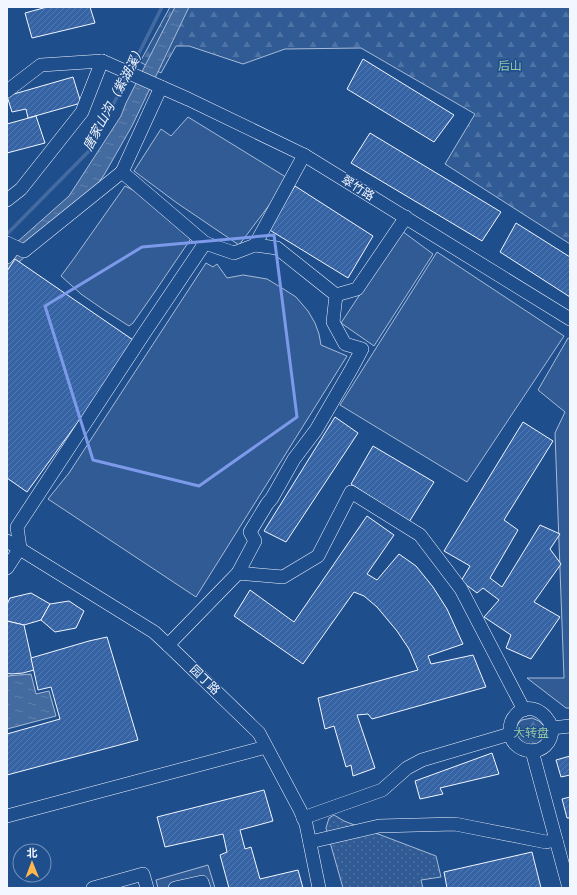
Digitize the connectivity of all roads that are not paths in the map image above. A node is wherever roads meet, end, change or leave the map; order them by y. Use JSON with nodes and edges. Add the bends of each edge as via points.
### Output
{"nodes":[{"id":1,"x":102,"y":61,"type":"junction"},
{"id":2,"x":161,"y":87,"type":"junction"},
{"id":3,"x":7,"y":91,"type":"edge"},
{"id":4,"x":304,"y":154,"type":"junction"},
{"id":5,"x":122,"y":172,"type":"junction"},
{"id":6,"x":7,"y":200,"type":"edge"},
{"id":7,"x":406,"y":217,"type":"junction"},
{"id":8,"x":205,"y":242,"type":"junction"},
{"id":9,"x":255,"y":245,"type":"junction"},
{"id":10,"x":10,"y":249,"type":"edge"},
{"id":11,"x":336,"y":295,"type":"junction"},
{"id":12,"x":570,"y":319,"type":"edge"},
{"id":13,"x":7,"y":541,"type":"edge"},
{"id":14,"x":20,"y":548,"type":"junction"},
{"id":15,"x":7,"y":568,"type":"edge"},
{"id":16,"x":238,"y":573,"type":"junction"},
{"id":17,"x":168,"y":645,"type":"junction"},
{"id":18,"x":524,"y":710,"type":"junction"},
{"id":19,"x":570,"y":726,"type":"edge"},
{"id":20,"x":552,"y":728,"type":"junction"},
{"id":21,"x":510,"y":734,"type":"junction"},
{"id":22,"x":266,"y":747,"type":"junction"},
{"id":23,"x":532,"y":751,"type":"junction"},
{"id":24,"x":7,"y":816,"type":"edge"},
{"id":25,"x":303,"y":818,"type":"junction"},
{"id":26,"x":556,"y":840,"type":"junction"},
{"id":27,"x":310,"y":842,"type":"junction"},
{"id":28,"x":93,"y":888,"type":"edge"},
{"id":29,"x":147,"y":888,"type":"edge"},
{"id":30,"x":175,"y":888,"type":"edge"},
{"id":31,"x":204,"y":888,"type":"edge"},
{"id":32,"x":320,"y":888,"type":"edge"},
{"id":33,"x":570,"y":888,"type":"edge"}],
"edges":[{"from":1,"to":2,"type":"lane","name":"翠竹路"},
{"from":1,"to":3,"type":"lane","via":[[41,65]]},
{"from":1,"to":6,"type":"lane","via":[[82,112],[20,189]]},
{"from":2,"to":4,"type":"lane","name":"翠竹路"},
{"from":2,"to":5,"type":"lane"},
{"from":4,"to":7,"type":"lane","name":"翠竹路"},
{"from":4,"to":9,"type":"lane"},
{"from":5,"to":8,"type":"lane"},
{"from":5,"to":10,"type":"lane","via":[[24,251]]},
{"from":7,"to":11,"type":"lane","via":[[357,289]]},
{"from":7,"to":12,"type":"lane","name":"翠竹路"},
{"from":8,"to":9,"type":"lane","via":[[234,253]]},
{"from":8,"to":14,"type":"lane","via":[[17,527]]},
{"from":9,"to":11,"type":"lane","via":[[276,248]]},
{"from":11,"to":16,"type":"lane","via":[[333,322],[345,344],[362,349],[316,430],[294,459],[250,532],[255,541]]},
{"from":13,"to":14,"type":"lane","name":"园丁路"},
{"from":14,"to":15,"type":"lane"},
{"from":14,"to":17,"type":"lane","name":"园丁路","via":[[154,632]]},
{"from":16,"to":17,"type":"lane"},
{"from":16,"to":18,"type":"lane","via":[[283,577],[318,556],[351,492],[420,535],[461,589]]},
{"from":17,"to":22,"type":"lane","name":"园丁路","via":[[259,733]]},
{"from":18,"to":20,"type":"lane","via":[[528,708],[544,714]]},
{"from":18,"to":21,"type":"lane","via":[[513,717]]},
{"from":19,"to":20,"type":"lane"},
{"from":20,"to":23,"type":"lane","via":[[550,741],[545,747]]},
{"from":21,"to":23,"type":"lane","via":[[513,742],[520,748]]},
{"from":21,"to":25,"type":"lane","via":[[422,760],[382,790]]},
{"from":22,"to":24,"type":"lane"},
{"from":22,"to":25,"type":"lane","name":"园丁路"},
{"from":23,"to":26,"type":"lane"},
{"from":25,"to":27,"type":"lane","name":"园丁路"},
{"from":26,"to":27,"type":"lane","via":[[546,842],[455,824],[379,826]]},
{"from":26,"to":33,"type":"lane"},
{"from":27,"to":32,"type":"lane","name":"园丁路"},
{"from":28,"to":29,"type":"lane","via":[[143,874]]},
{"from":30,"to":31,"type":"lane","via":[[202,882]]}]}
